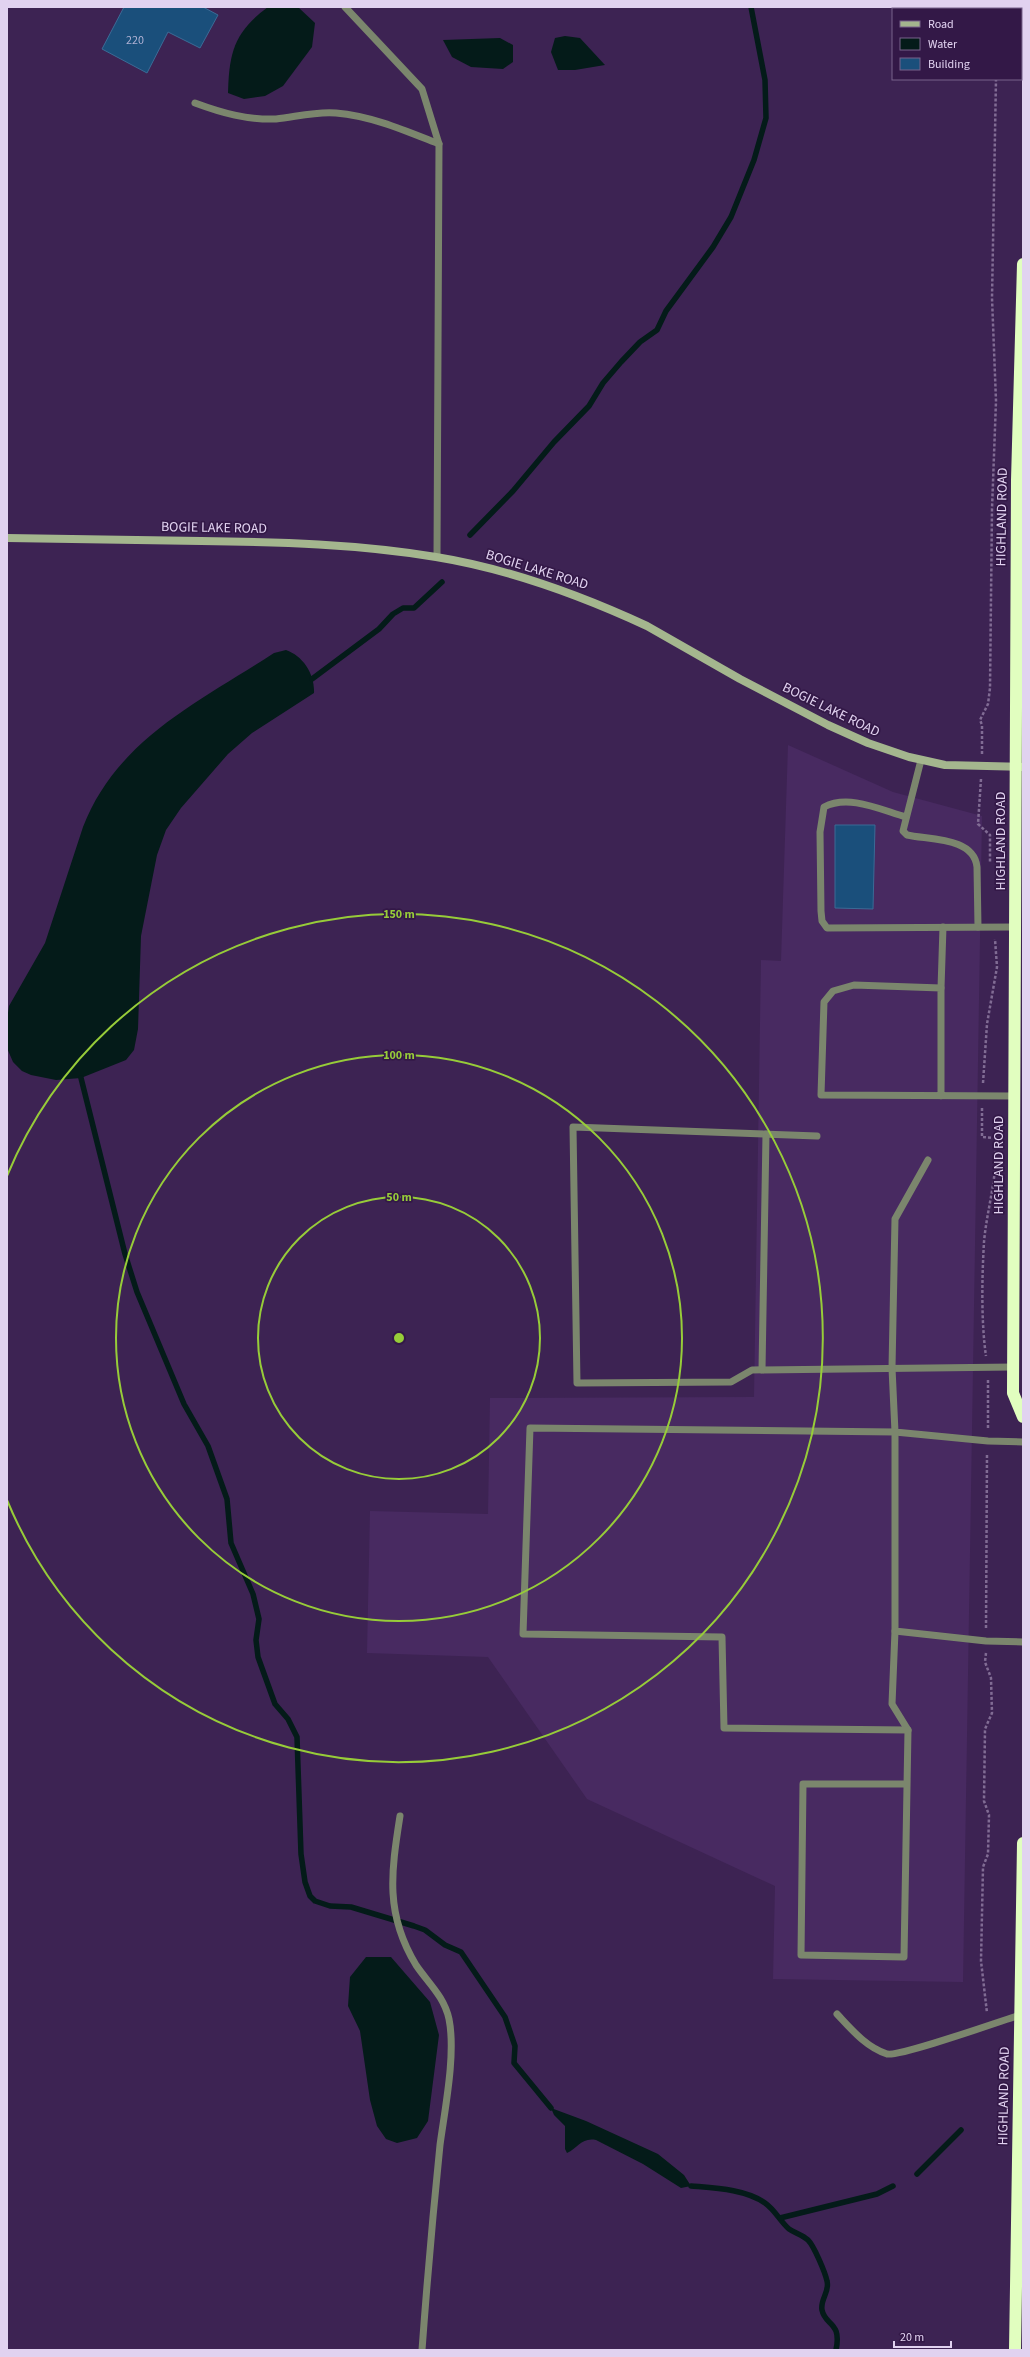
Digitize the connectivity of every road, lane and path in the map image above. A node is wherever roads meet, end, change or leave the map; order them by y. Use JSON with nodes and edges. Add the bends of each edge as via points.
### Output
{"nodes":[{"id":1,"x":346,"y":7,"type":"edge"},
{"id":2,"x":996,"y":80,"type":"edge"},
{"id":3,"x":195,"y":103,"type":"dead end"},
{"id":4,"x":439,"y":144,"type":"junction"},
{"id":5,"x":1023,"y":264,"type":"edge"},
{"id":6,"x":7,"y":538,"type":"edge"},
{"id":7,"x":437,"y":557,"type":"junction"},
{"id":8,"x":982,"y":725,"type":"dead end"},
{"id":9,"x":921,"y":760,"type":"junction"},
{"id":10,"x":1019,"y":767,"type":"edge"},
{"id":11,"x":981,"y":800,"type":"dead end"},
{"id":12,"x":906,"y":816,"type":"junction"},
{"id":13,"x":990,"y":866,"type":"dead end"},
{"id":14,"x":943,"y":927,"type":"junction"},
{"id":15,"x":978,"y":927,"type":"junction"},
{"id":16,"x":994,"y":927,"type":"junction"},
{"id":17,"x":1015,"y":927,"type":"junction"},
{"id":18,"x":941,"y":988,"type":"junction"},
{"id":19,"x":941,"y":1096,"type":"junction"},
{"id":20,"x":982,"y":1096,"type":"junction"},
{"id":21,"x":1014,"y":1096,"type":"junction"},
{"id":22,"x":766,"y":1134,"type":"junction"},
{"id":23,"x":817,"y":1136,"type":"dead end"},
{"id":24,"x":928,"y":1160,"type":"dead end"},
{"id":25,"x":1014,"y":1246,"type":"junction"},
{"id":26,"x":1023,"y":1256,"type":"edge"},
{"id":27,"x":988,"y":1367,"type":"junction"},
{"id":28,"x":1013,"y":1367,"type":"junction"},
{"id":29,"x":892,"y":1368,"type":"junction"},
{"id":30,"x":762,"y":1370,"type":"junction"},
{"id":31,"x":1023,"y":1417,"type":"edge"},
{"id":32,"x":894,"y":1432,"type":"junction"},
{"id":33,"x":988,"y":1441,"type":"junction"},
{"id":34,"x":1023,"y":1442,"type":"edge"},
{"id":35,"x":894,"y":1631,"type":"junction"},
{"id":36,"x":986,"y":1641,"type":"junction"},
{"id":37,"x":1023,"y":1642,"type":"edge"},
{"id":38,"x":908,"y":1730,"type":"junction"},
{"id":39,"x":907,"y":1784,"type":"junction"},
{"id":40,"x":400,"y":1816,"type":"dead end"},
{"id":41,"x":1023,"y":1843,"type":"edge"},
{"id":42,"x":837,"y":2014,"type":"dead end"},
{"id":43,"x":1020,"y":2015,"type":"junction"},
{"id":44,"x":988,"y":2025,"type":"junction"},
{"id":45,"x":1021,"y":2053,"type":"edge"},
{"id":46,"x":1021,"y":2089,"type":"edge"},
{"id":47,"x":1020,"y":2231,"type":"edge"},
{"id":48,"x":422,"y":2350,"type":"edge"},
{"id":49,"x":1015,"y":2350,"type":"edge"}],
"edges":[{"from":1,"to":4,"type":"lane","via":[[422,89]]},
{"from":2,"to":8,"type":"path","via":[[992,298],[996,401],[990,688],[988,704],[980,720]]},
{"from":3,"to":4,"type":"lane","via":[[222,113],[248,118],[275,119],[335,113],[361,116]]},
{"from":4,"to":7,"type":"lane"},
{"from":5,"to":10,"type":"highway","name":"HIGHLAND ROAD","via":[[1017,480]]},
{"from":6,"to":7,"type":"main road","name":"BOGIE LAKE ROAD","via":[[310,544]]},
{"from":7,"to":9,"type":"main road","name":"BOGIE LAKE ROAD","via":[[506,572],[598,603],[647,626],[828,725],[868,743]]},
{"from":9,"to":10,"type":"main road","name":"BOGIE LAKE ROAD","via":[[958,767]]},
{"from":9,"to":12,"type":"lane"},
{"from":10,"to":17,"type":"highway","name":"HIGHLAND ROAD"},
{"from":11,"to":13,"type":"path","via":[[978,824],[990,835]]},
{"from":12,"to":14,"type":"lane","via":[[841,801],[824,807],[820,832],[822,921],[827,928]]},
{"from":12,"to":15,"type":"lane","via":[[903,831],[907,835],[965,847],[976,859]]},
{"from":14,"to":15,"type":"lane"},
{"from":14,"to":18,"type":"lane"},
{"from":15,"to":16,"type":"lane"},
{"from":16,"to":17,"type":"lane"},
{"from":16,"to":20,"type":"path","via":[[997,967],[987,1024]]},
{"from":17,"to":21,"type":"highway","name":"HIGHLAND ROAD"},
{"from":18,"to":19,"type":"lane"},
{"from":18,"to":19,"type":"lane","via":[[854,985],[833,991],[824,1002],[821,1095]]},
{"from":19,"to":20,"type":"lane"},
{"from":20,"to":21,"type":"lane"},
{"from":20,"to":27,"type":"path","via":[[982,1137],[995,1138],[996,1152],[995,1178],[984,1242],[984,1338]]},
{"from":21,"to":25,"type":"highway","name":"HIGHLAND ROAD"},
{"from":22,"to":23,"type":"lane"},
{"from":22,"to":30,"type":"lane"},
{"from":22,"to":30,"type":"lane","via":[[573,1127],[577,1383],[731,1382],[752,1370]]},
{"from":24,"to":29,"type":"lane","via":[[895,1219]]},
{"from":25,"to":26,"type":"highway"},
{"from":25,"to":28,"type":"highway","name":"HIGHLAND ROAD"},
{"from":27,"to":28,"type":"lane"},
{"from":27,"to":29,"type":"lane"},
{"from":27,"to":33,"type":"path"},
{"from":28,"to":31,"type":"highway","name":"HIGHLAND ROAD","via":[[1013,1392]]},
{"from":29,"to":30,"type":"lane"},
{"from":29,"to":32,"type":"lane"},
{"from":32,"to":33,"type":"lane"},
{"from":32,"to":35,"type":"lane"},
{"from":32,"to":38,"type":"lane","via":[[530,1428],[523,1634],[722,1637],[724,1728]]},
{"from":33,"to":34,"type":"lane"},
{"from":33,"to":36,"type":"path"},
{"from":35,"to":36,"type":"lane"},
{"from":35,"to":38,"type":"lane","via":[[892,1704]]},
{"from":36,"to":37,"type":"lane"},
{"from":36,"to":44,"type":"path","via":[[985,1662],[991,1678],[992,1713],[985,1729],[984,1801],[989,1815],[988,1854],[982,1867],[981,1961]]},
{"from":38,"to":39,"type":"lane"},
{"from":39,"to":39,"type":"lane","via":[[904,1957],[801,1955],[803,1784]]},
{"from":40,"to":48,"type":"lane","via":[[392,1864],[393,1909],[404,1945],[421,1973],[439,1993],[449,2019],[450,2058],[432,2217]]},
{"from":41,"to":43,"type":"highway","name":"HIGHLAND ROAD"},
{"from":42,"to":44,"type":"lane","via":[[861,2039],[889,2054],[912,2050]]},
{"from":43,"to":44,"type":"lane"},
{"from":43,"to":45,"type":"highway","name":"HIGHLAND ROAD"},
{"from":45,"to":46,"type":"highway","name":"HIGHLAND ROAD"},
{"from":46,"to":47,"type":"highway","name":"HIGHLAND ROAD"},
{"from":47,"to":49,"type":"highway","name":"HIGHLAND ROAD"}]}
